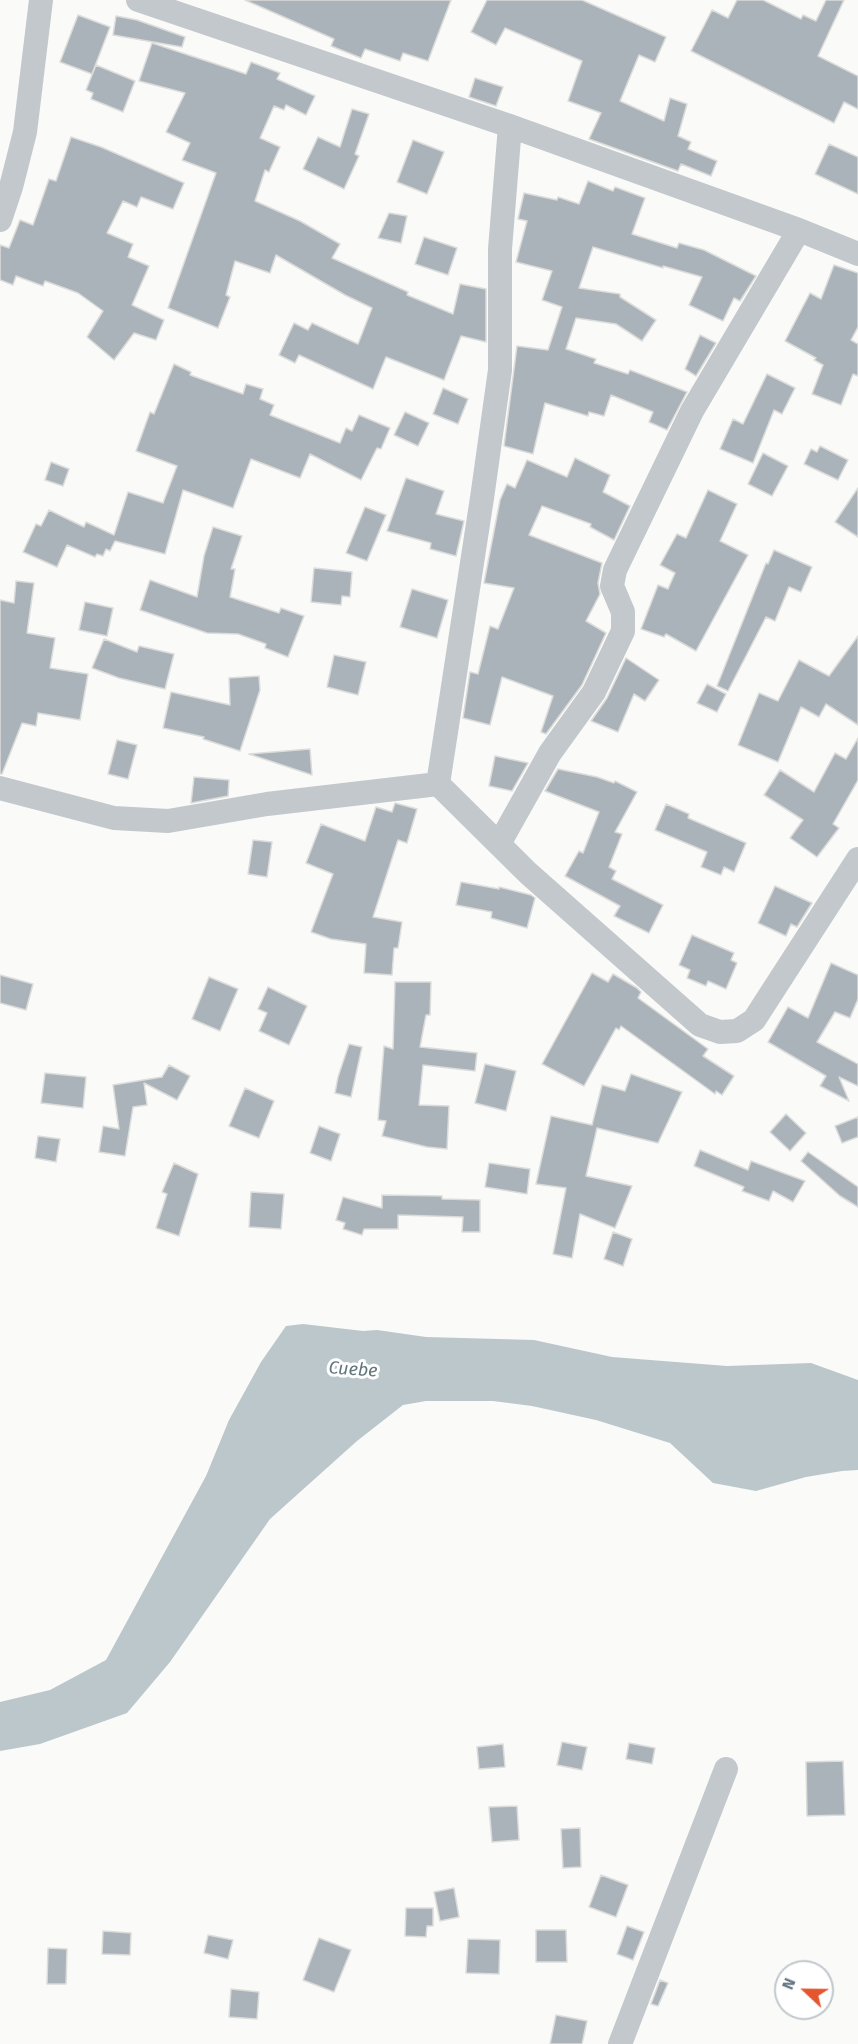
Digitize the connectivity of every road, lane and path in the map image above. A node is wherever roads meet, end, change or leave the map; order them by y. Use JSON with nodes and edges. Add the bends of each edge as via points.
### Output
{"nodes":[{"id":1,"x":41,"y":0,"type":"edge"},
{"id":2,"x":138,"y":0,"type":"edge"},
{"id":3,"x":510,"y":126,"type":"junction"},
{"id":4,"x":0,"y":220,"type":"edge"},
{"id":5,"x":799,"y":230,"type":"junction"},
{"id":6,"x":858,"y":254,"type":"edge"},
{"id":7,"x":438,"y":784,"type":"junction"},
{"id":8,"x":0,"y":788,"type":"edge"},
{"id":9,"x":499,"y":844,"type":"junction"},
{"id":10,"x":858,"y":859,"type":"edge"},
{"id":11,"x":726,"y":1769,"type":"dead end"},
{"id":12,"x":620,"y":2044,"type":"edge"}],
"edges":[{"from":1,"to":4,"type":"street","via":[[25,132]]},
{"from":2,"to":3,"type":"street"},
{"from":3,"to":5,"type":"street"},
{"from":3,"to":7,"type":"street","via":[[500,249],[500,370]]},
{"from":5,"to":6,"type":"street"},
{"from":5,"to":9,"type":"street","via":[[692,411],[615,570],[612,586],[623,612],[623,631],[594,692],[550,753]]},
{"from":7,"to":8,"type":"street","via":[[267,804],[168,821],[114,818]]},
{"from":7,"to":9,"type":"street"},
{"from":9,"to":10,"type":"street","via":[[700,1025],[720,1032],[737,1031],[754,1020]]},
{"from":11,"to":12,"type":"street"}]}
